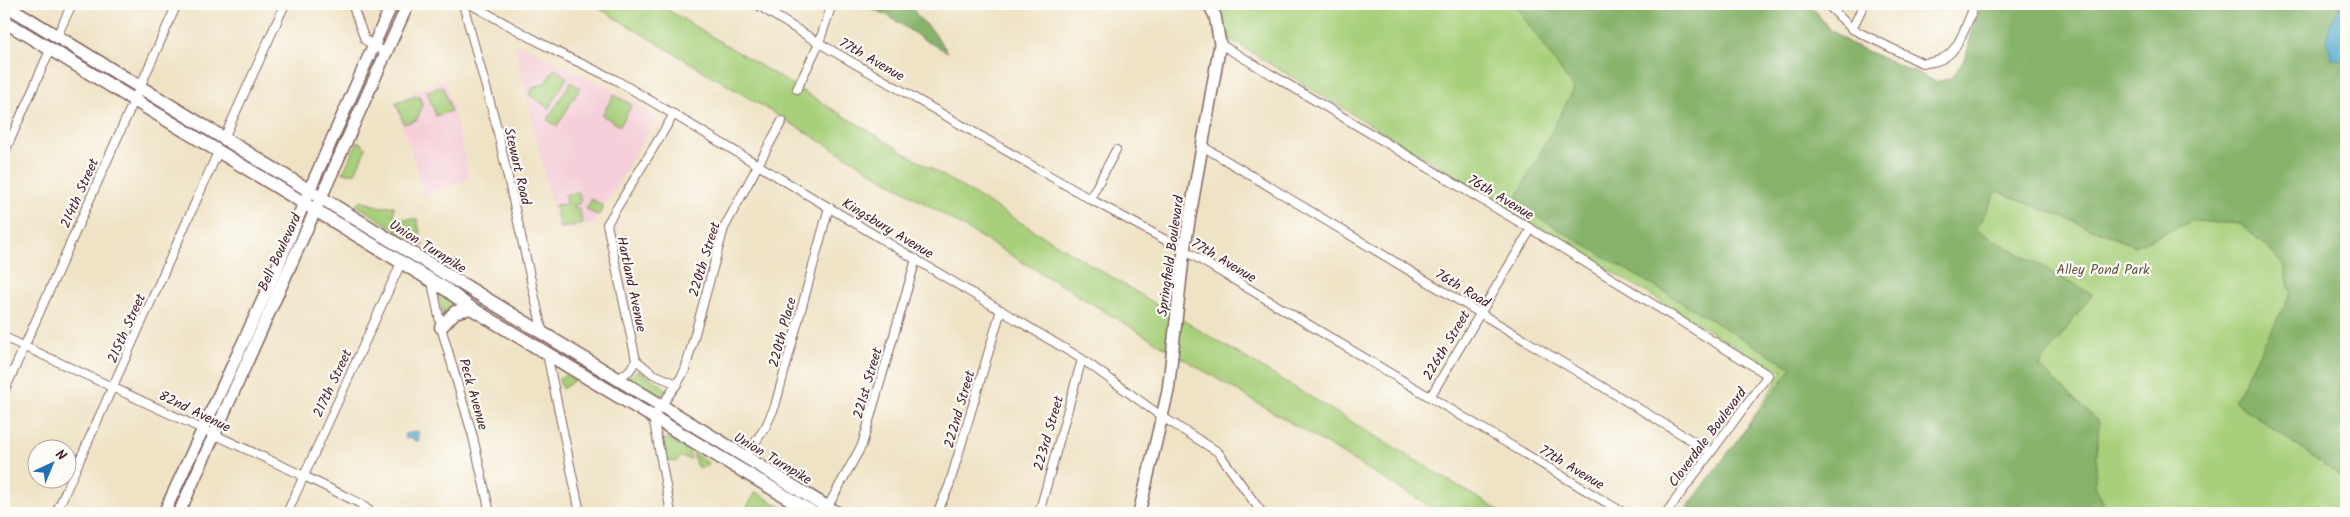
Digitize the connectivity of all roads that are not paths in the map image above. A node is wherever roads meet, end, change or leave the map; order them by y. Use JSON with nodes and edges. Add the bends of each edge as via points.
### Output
{"nodes":[{"id":1,"x":4,"y":4,"type":"edge"},
{"id":2,"x":72,"y":4,"type":"edge"},
{"id":3,"x":177,"y":4,"type":"edge"},
{"id":4,"x":285,"y":4,"type":"edge"},
{"id":5,"x":352,"y":4,"type":"edge"},
{"id":6,"x":392,"y":4,"type":"edge"},
{"id":7,"x":408,"y":4,"type":"edge"},
{"id":8,"x":463,"y":4,"type":"edge"},
{"id":9,"x":470,"y":4,"type":"edge"},
{"id":10,"x":756,"y":4,"type":"edge"},
{"id":11,"x":832,"y":4,"type":"edge"},
{"id":12,"x":1209,"y":4,"type":"edge"},
{"id":13,"x":1827,"y":4,"type":"edge"},
{"id":14,"x":1864,"y":4,"type":"edge"},
{"id":15,"x":1975,"y":4,"type":"edge"},
{"id":16,"x":4,"y":21,"type":"edge"},
{"id":17,"x":1852,"y":29,"type":"junction"},
{"id":18,"x":57,"y":36,"type":"junction"},
{"id":19,"x":818,"y":43,"type":"junction"},
{"id":20,"x":1220,"y":44,"type":"junction"},
{"id":21,"x":373,"y":47,"type":"junction"},
{"id":22,"x":50,"y":50,"type":"junction"},
{"id":23,"x":386,"y":54,"type":"junction"},
{"id":24,"x":140,"y":87,"type":"junction"},
{"id":25,"x":797,"y":89,"type":"dead end"},
{"id":26,"x":134,"y":100,"type":"junction"},
{"id":27,"x":674,"y":114,"type":"junction"},
{"id":28,"x":782,"y":121,"type":"dead end"},
{"id":29,"x":224,"y":138,"type":"junction"},
{"id":30,"x":1202,"y":146,"type":"junction"},
{"id":31,"x":1116,"y":150,"type":"dead end"},
{"id":32,"x":218,"y":152,"type":"junction"},
{"id":33,"x":4,"y":154,"type":"edge"},
{"id":34,"x":757,"y":164,"type":"junction"},
{"id":35,"x":309,"y":191,"type":"junction"},
{"id":36,"x":320,"y":198,"type":"junction"},
{"id":37,"x":1090,"y":199,"type":"junction"},
{"id":38,"x":304,"y":204,"type":"junction"},
{"id":39,"x":829,"y":207,"type":"junction"},
{"id":40,"x":315,"y":211,"type":"junction"},
{"id":41,"x":1531,"y":230,"type":"junction"},
{"id":42,"x":1184,"y":250,"type":"junction"},
{"id":43,"x":916,"y":259,"type":"junction"},
{"id":44,"x":401,"y":263,"type":"junction"},
{"id":45,"x":432,"y":282,"type":"junction"},
{"id":46,"x":471,"y":308,"type":"junction"},
{"id":47,"x":1001,"y":310,"type":"junction"},
{"id":48,"x":1480,"y":313,"type":"junction"},
{"id":49,"x":441,"y":327,"type":"junction"},
{"id":50,"x":544,"y":335,"type":"junction"},
{"id":51,"x":4,"y":337,"type":"edge"},
{"id":52,"x":24,"y":346,"type":"junction"},
{"id":53,"x":547,"y":352,"type":"junction"},
{"id":54,"x":1082,"y":359,"type":"junction"},
{"id":55,"x":636,"y":360,"type":"junction"},
{"id":56,"x":1768,"y":376,"type":"joint"},
{"id":57,"x":617,"y":380,"type":"junction"},
{"id":58,"x":677,"y":384,"type":"junction"},
{"id":59,"x":113,"y":386,"type":"junction"},
{"id":60,"x":4,"y":392,"type":"edge"},
{"id":61,"x":1430,"y":397,"type":"junction"},
{"id":62,"x":656,"y":412,"type":"junction"},
{"id":63,"x":1161,"y":416,"type":"junction"},
{"id":64,"x":203,"y":428,"type":"junction"},
{"id":65,"x":214,"y":434,"type":"junction"},
{"id":66,"x":1711,"y":452,"type":"junction"},
{"id":67,"x":745,"y":458,"type":"junction"},
{"id":68,"x":304,"y":476,"type":"junction"},
{"id":69,"x":832,"y":510,"type":"edge"},
{"id":70,"x":56,"y":513,"type":"edge"},
{"id":71,"x":164,"y":513,"type":"edge"},
{"id":72,"x":179,"y":513,"type":"edge"},
{"id":73,"x":287,"y":513,"type":"edge"},
{"id":74,"x":372,"y":513,"type":"edge"},
{"id":75,"x":490,"y":513,"type":"edge"},
{"id":76,"x":580,"y":513,"type":"edge"},
{"id":77,"x":671,"y":513,"type":"edge"},
{"id":78,"x":812,"y":513,"type":"edge"},
{"id":79,"x":938,"y":513,"type":"edge"},
{"id":80,"x":1039,"y":513,"type":"edge"},
{"id":81,"x":1138,"y":513,"type":"edge"},
{"id":82,"x":1262,"y":513,"type":"edge"},
{"id":83,"x":1624,"y":513,"type":"edge"},
{"id":84,"x":1666,"y":513,"type":"edge"}],
"edges":[{"from":1,"to":18,"type":"main road","name":"Union Turnpike"},
{"from":2,"to":18,"type":"street"},
{"from":3,"to":24,"type":"street","name":"214th Street"},
{"from":4,"to":29,"type":"street"},
{"from":5,"to":21,"type":"street","via":[[365,40]]},
{"from":6,"to":21,"type":"street","name":"Bell Boulevard"},
{"from":7,"to":23,"type":"street","name":"Bell Boulevard"},
{"from":8,"to":50,"type":"street","name":"Stewart Road","via":[[496,124]]},
{"from":9,"to":27,"type":"street","name":"Kingsbury Avenue"},
{"from":10,"to":19,"type":"street","name":"77th Avenue"},
{"from":11,"to":19,"type":"street"},
{"from":12,"to":20,"type":"street","name":"Springfield Boulevard","via":[[1215,16]]},
{"from":13,"to":17,"type":"street"},
{"from":14,"to":17,"type":"street"},
{"from":15,"to":17,"type":"street","via":[[1955,49],[1934,63],[1922,63]]},
{"from":16,"to":22,"type":"main road","name":"Union Turnpike"},
{"from":18,"to":24,"type":"main road","name":"Union Turnpike"},
{"from":19,"to":25,"type":"street"},
{"from":19,"to":37,"type":"street","name":"77th Avenue"},
{"from":20,"to":30,"type":"street","name":"Springfield Boulevard"},
{"from":20,"to":41,"type":"street","name":"76th Avenue"},
{"from":21,"to":23,"type":"street"},
{"from":21,"to":35,"type":"street","name":"Bell Boulevard"},
{"from":22,"to":26,"type":"main road","name":"Union Turnpike"},
{"from":22,"to":33,"type":"street"},
{"from":23,"to":36,"type":"street","name":"Bell Boulevard"},
{"from":24,"to":26,"type":"street","name":"214th Street"},
{"from":24,"to":29,"type":"main road","name":"Union Turnpike"},
{"from":26,"to":32,"type":"main road","name":"Union Turnpike"},
{"from":26,"to":52,"type":"street","name":"214th Street"},
{"from":27,"to":34,"type":"street","name":"Kingsbury Avenue"},
{"from":27,"to":55,"type":"street","name":"Hartland Avenue","via":[[607,224]]},
{"from":28,"to":34,"type":"street","name":"220th Street"},
{"from":29,"to":35,"type":"main road","name":"Union Turnpike"},
{"from":30,"to":42,"type":"street","name":"Springfield Boulevard"},
{"from":30,"to":48,"type":"street","name":"76th Road"},
{"from":31,"to":37,"type":"street"},
{"from":32,"to":38,"type":"main road","name":"Union Turnpike"},
{"from":32,"to":59,"type":"street","name":"215th Street"},
{"from":34,"to":39,"type":"street","name":"Kingsbury Avenue"},
{"from":34,"to":58,"type":"street","name":"220th Street","via":[[724,228],[685,370]]},
{"from":35,"to":36,"type":"main road","name":"Union Turnpike"},
{"from":35,"to":38,"type":"street","name":"Bell Boulevard"},
{"from":36,"to":40,"type":"street","name":"Bell Boulevard"},
{"from":36,"to":50,"type":"main road","name":"Union Turnpike"},
{"from":37,"to":42,"type":"street","name":"77th Avenue"},
{"from":38,"to":40,"type":"main road","name":"Union Turnpike"},
{"from":38,"to":64,"type":"street","name":"Bell Boulevard"},
{"from":39,"to":43,"type":"street","name":"Kingsbury Avenue"},
{"from":39,"to":67,"type":"street","name":"220th Place","via":[[775,406]]},
{"from":40,"to":44,"type":"main road","name":"Union Turnpike"},
{"from":40,"to":65,"type":"street","name":"Bell Boulevard"},
{"from":41,"to":48,"type":"street","name":"226th Street"},
{"from":41,"to":56,"type":"street","name":"76th Avenue"},
{"from":42,"to":61,"type":"street","name":"77th Avenue"},
{"from":42,"to":63,"type":"street","name":"Springfield Boulevard","via":[[1168,392]]},
{"from":43,"to":47,"type":"street","name":"Kingsbury Avenue"},
{"from":43,"to":69,"type":"street","name":"221st Street","via":[[862,445]]},
{"from":44,"to":45,"type":"main road","name":"Union Turnpike"},
{"from":44,"to":68,"type":"street","name":"217th Street"},
{"from":45,"to":46,"type":"main road","name":"Union Turnpike"},
{"from":45,"to":49,"type":"street","name":"Peck Avenue"},
{"from":46,"to":49,"type":"main road","via":[[455,312]]},
{"from":46,"to":53,"type":"main road","name":"Union Turnpike"},
{"from":47,"to":54,"type":"street","name":"Kingsbury Avenue"},
{"from":47,"to":79,"type":"street","name":"222nd Street","via":[[949,486]]},
{"from":48,"to":61,"type":"street","name":"226th Street"},
{"from":48,"to":66,"type":"street","name":"76th Road"},
{"from":49,"to":75,"type":"street","name":"Peck Avenue","via":[[473,436]]},
{"from":50,"to":57,"type":"main road","name":"Union Turnpike"},
{"from":51,"to":52,"type":"street","name":"82nd Avenue"},
{"from":52,"to":59,"type":"street","name":"82nd Avenue"},
{"from":52,"to":60,"type":"street","name":"214th Street"},
{"from":53,"to":62,"type":"main road","name":"Union Turnpike"},
{"from":53,"to":76,"type":"street"},
{"from":54,"to":63,"type":"street","name":"Kingsbury Avenue"},
{"from":54,"to":80,"type":"street","name":"223rd Street"},
{"from":55,"to":57,"type":"street","via":[[630,370]]},
{"from":55,"to":58,"type":"street","via":[[653,374]]},
{"from":56,"to":66,"type":"street","name":"Cloverdale Boulevard"},
{"from":57,"to":62,"type":"main road","name":"Union Turnpike"},
{"from":58,"to":62,"type":"street","name":"220th Street"},
{"from":59,"to":64,"type":"street","name":"82nd Avenue"},
{"from":59,"to":70,"type":"street","name":"215th Street"},
{"from":61,"to":83,"type":"street","name":"77th Avenue"},
{"from":62,"to":67,"type":"main road","name":"Union Turnpike"},
{"from":62,"to":77,"type":"street"},
{"from":62,"to":78,"type":"main road","name":"Union Turnpike"},
{"from":63,"to":81,"type":"street","name":"Springfield Boulevard"},
{"from":63,"to":82,"type":"street","name":"Kingsbury Avenue","via":[[1218,452]]},
{"from":64,"to":65,"type":"street","name":"82nd Avenue"},
{"from":64,"to":71,"type":"street","name":"Bell Boulevard"},
{"from":65,"to":68,"type":"street","name":"82nd Avenue"},
{"from":65,"to":72,"type":"street","name":"Bell Boulevard"},
{"from":66,"to":84,"type":"street","name":"Cloverdale Boulevard"},
{"from":67,"to":69,"type":"main road","name":"Union Turnpike"},
{"from":68,"to":73,"type":"street","name":"217th Street"},
{"from":68,"to":74,"type":"street","name":"82nd Avenue","via":[[359,502]]}]}
